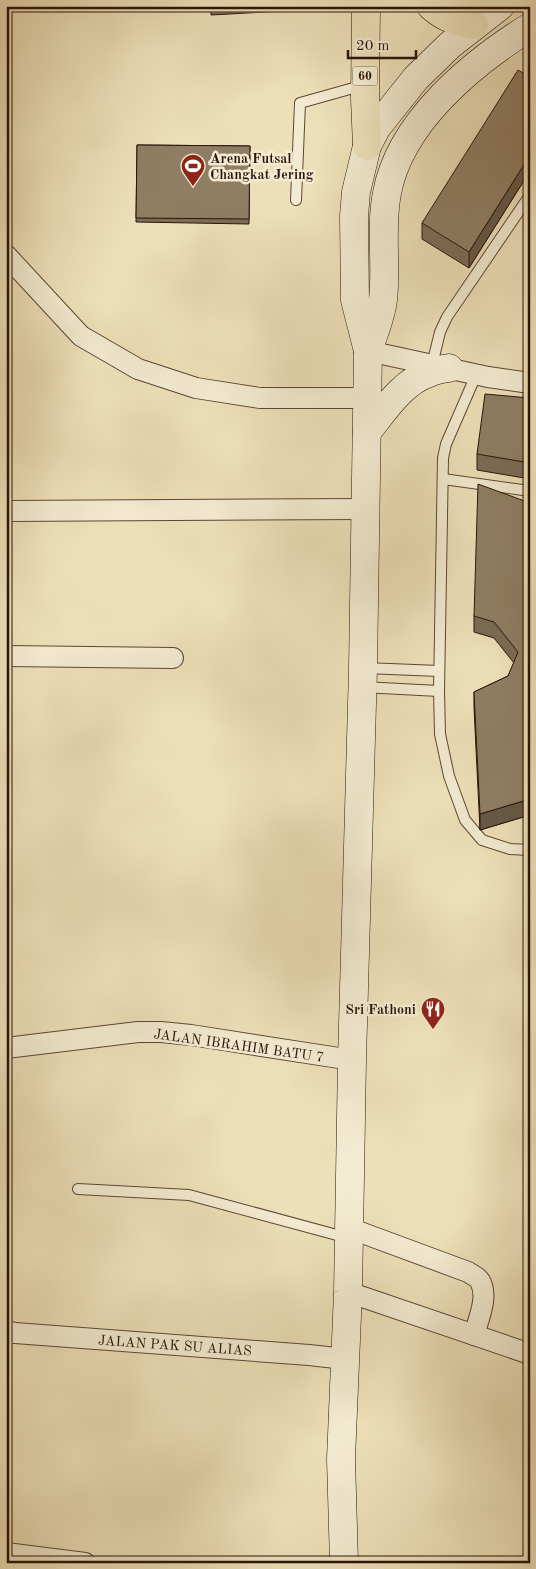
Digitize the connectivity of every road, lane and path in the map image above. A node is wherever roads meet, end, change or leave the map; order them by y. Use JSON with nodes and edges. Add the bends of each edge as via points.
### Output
{"nodes":[{"id":1,"x":366,"y":6,"type":"edge"},
{"id":2,"x":431,"y":6,"type":"edge"},
{"id":3,"x":500,"y":6,"type":"edge"},
{"id":4,"x":474,"y":25,"type":"junction"},
{"id":5,"x":526,"y":34,"type":"edge"},
{"id":6,"x":365,"y":85,"type":"junction"},
{"id":7,"x":368,"y":146,"type":"junction"},
{"id":8,"x":530,"y":195,"type":"edge"},
{"id":9,"x":296,"y":200,"type":"dead end"},
{"id":10,"x":6,"y":255,"type":"edge"},
{"id":11,"x":368,"y":351,"type":"junction"},
{"id":12,"x":440,"y":366,"type":"junction"},
{"id":13,"x":476,"y":375,"type":"junction"},
{"id":14,"x":530,"y":383,"type":"edge"},
{"id":15,"x":367,"y":398,"type":"junction"},
{"id":16,"x":367,"y":432,"type":"junction"},
{"id":17,"x":443,"y":479,"type":"junction"},
{"id":18,"x":530,"y":492,"type":"edge"},
{"id":19,"x":366,"y":509,"type":"junction"},
{"id":20,"x":6,"y":511,"type":"edge"},
{"id":21,"x":6,"y":656,"type":"edge"},
{"id":22,"x":173,"y":658,"type":"dead end"},
{"id":23,"x":439,"y":671,"type":"junction"},
{"id":24,"x":363,"y":677,"type":"junction"},
{"id":25,"x":439,"y":691,"type":"junction"},
{"id":26,"x":530,"y":850,"type":"edge"},
{"id":27,"x":6,"y":1048,"type":"edge"},
{"id":28,"x":352,"y":1060,"type":"junction"},
{"id":29,"x":78,"y":1189,"type":"dead end"},
{"id":30,"x":349,"y":1233,"type":"junction"},
{"id":31,"x":348,"y":1292,"type":"junction"},
{"id":32,"x":6,"y":1331,"type":"edge"},
{"id":33,"x":474,"y":1335,"type":"junction"},
{"id":34,"x":530,"y":1354,"type":"edge"},
{"id":35,"x":345,"y":1359,"type":"junction"},
{"id":36,"x":6,"y":1554,"type":"edge"},
{"id":37,"x":85,"y":1563,"type":"edge"},
{"id":38,"x":344,"y":1563,"type":"edge"}],
"edges":[{"from":1,"to":6,"type":"highway","number":"60"},
{"from":2,"to":4,"type":"highway","via":[[454,21]]},
{"from":3,"to":4,"type":"main road","number":"60"},
{"from":4,"to":7,"type":"main road","number":"60","via":[[416,78],[377,127]]},
{"from":5,"to":11,"type":"main road","number":"60","via":[[484,57],[462,75],[418,124],[399,156],[387,191],[384,216],[383,301]]},
{"from":6,"to":7,"type":"highway","number":"60"},
{"from":6,"to":9,"type":"lane","via":[[300,103]]},
{"from":7,"to":11,"type":"main road","number":"60","via":[[356,192],[354,235],[355,300]]},
{"from":8,"to":12,"type":"lane","via":[[447,318],[440,332]]},
{"from":10,"to":15,"type":"street","via":[[81,336],[138,370],[196,388],[260,398]]},
{"from":11,"to":12,"type":"street"},
{"from":11,"to":15,"type":"main road","number":"60"},
{"from":12,"to":13,"type":"street"},
{"from":12,"to":16,"type":"main road","via":[[418,378],[397,396]]},
{"from":13,"to":14,"type":"street"},
{"from":13,"to":17,"type":"lane","via":[[446,444]]},
{"from":15,"to":16,"type":"main road","number":"60"},
{"from":16,"to":19,"type":"main road","number":"60"},
{"from":17,"to":18,"type":"lane"},
{"from":17,"to":23,"type":"lane"},
{"from":19,"to":20,"type":"street"},
{"from":19,"to":24,"type":"main road","number":"60"},
{"from":21,"to":22,"type":"street"},
{"from":23,"to":24,"type":"lane"},
{"from":23,"to":25,"type":"lane"},
{"from":24,"to":25,"type":"lane"},
{"from":24,"to":28,"type":"main road","number":"60"},
{"from":25,"to":26,"type":"lane","via":[[440,734],[449,776],[465,820],[482,840],[510,849]]},
{"from":27,"to":28,"type":"street","name":"JALAN IBRAHIM BATU 7","via":[[161,1032]]},
{"from":28,"to":30,"type":"main road","number":"60"},
{"from":29,"to":30,"type":"lane","via":[[189,1195]]},
{"from":30,"to":31,"type":"main road","number":"60"},
{"from":30,"to":33,"type":"street","via":[[468,1272],[479,1280],[483,1302]]},
{"from":31,"to":33,"type":"street"},
{"from":31,"to":35,"type":"main road","number":"60"},
{"from":32,"to":35,"type":"street","name":"JALAN PAK SU ALIAS"},
{"from":33,"to":34,"type":"street"},
{"from":35,"to":38,"type":"main road","number":"60","via":[[341,1459]]},
{"from":36,"to":37,"type":"street"}]}
